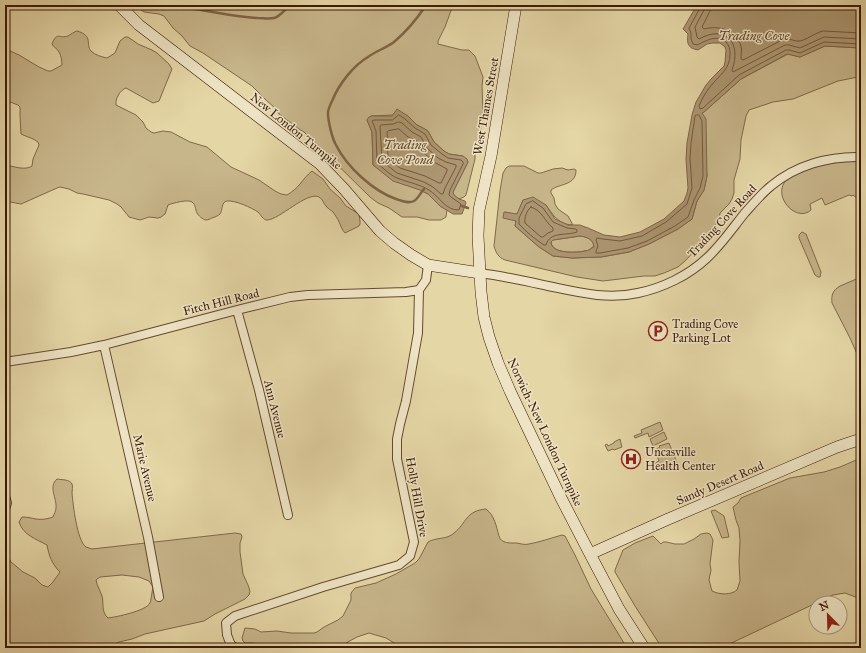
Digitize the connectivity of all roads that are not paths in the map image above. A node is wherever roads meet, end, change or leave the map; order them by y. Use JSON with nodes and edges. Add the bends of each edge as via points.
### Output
{"nodes":[{"id":1,"x":119,"y":5,"type":"edge"},
{"id":2,"x":516,"y":5,"type":"edge"},
{"id":3,"x":861,"y":157,"type":"edge"},
{"id":4,"x":479,"y":210,"type":"joint"},
{"id":5,"x":428,"y":265,"type":"junction"},
{"id":6,"x":480,"y":273,"type":"junction"},
{"id":7,"x":419,"y":290,"type":"junction"},
{"id":8,"x":237,"y":310,"type":"junction"},
{"id":9,"x":104,"y":345,"type":"junction"},
{"id":10,"x":5,"y":362,"type":"edge"},
{"id":11,"x":861,"y":439,"type":"edge"},
{"id":12,"x":5,"y":496,"type":"edge"},
{"id":13,"x":5,"y":509,"type":"edge"},
{"id":14,"x":288,"y":515,"type":"dead end"},
{"id":15,"x":590,"y":554,"type":"junction"},
{"id":16,"x":159,"y":597,"type":"dead end"},
{"id":17,"x":236,"y":648,"type":"edge"},
{"id":18,"x":644,"y":648,"type":"edge"}],
"edges":[{"from":1,"to":5,"type":"main road","name":"New London Turnpike","via":[[139,25],[320,164],[380,231]]},
{"from":2,"to":4,"type":"main road","name":"West Thames Street","via":[[491,156]]},
{"from":3,"to":6,"type":"street","name":"Trading Cove Road","via":[[850,156],[818,161],[791,173],[771,186],[757,200],[707,259],[680,277],[651,290],[620,296],[601,295]]},
{"from":4,"to":6,"type":"main road","name":"Norwich-New London Turnpike"},
{"from":5,"to":6,"type":"main road","name":"New London Turnpike"},
{"from":5,"to":7,"type":"street","via":[[426,280]]},
{"from":6,"to":15,"type":"main road","name":"Norwich-New London Turnpike","via":[[484,318],[498,363]]},
{"from":7,"to":8,"type":"street","name":"Fitch Hill Road","via":[[308,295]]},
{"from":7,"to":17,"type":"street","name":"Holly Hill Drive","via":[[418,333],[406,401],[396,439],[397,459],[414,542],[410,556],[399,565],[235,616],[226,623],[231,646]]},
{"from":8,"to":9,"type":"street","name":"Fitch Hill Road"},
{"from":8,"to":14,"type":"street","name":"Ann Avenue"},
{"from":9,"to":10,"type":"street","name":"Fitch Hill Road"},
{"from":9,"to":16,"type":"street","name":"Marie Avenue","via":[[147,530]]},
{"from":11,"to":15,"type":"main road","name":"Sandy Desert Road","via":[[837,447]]},
{"from":12,"to":13,"type":"street"},
{"from":15,"to":18,"type":"main road","name":"Norwich-New London Turnpike","via":[[619,609]]}]}
